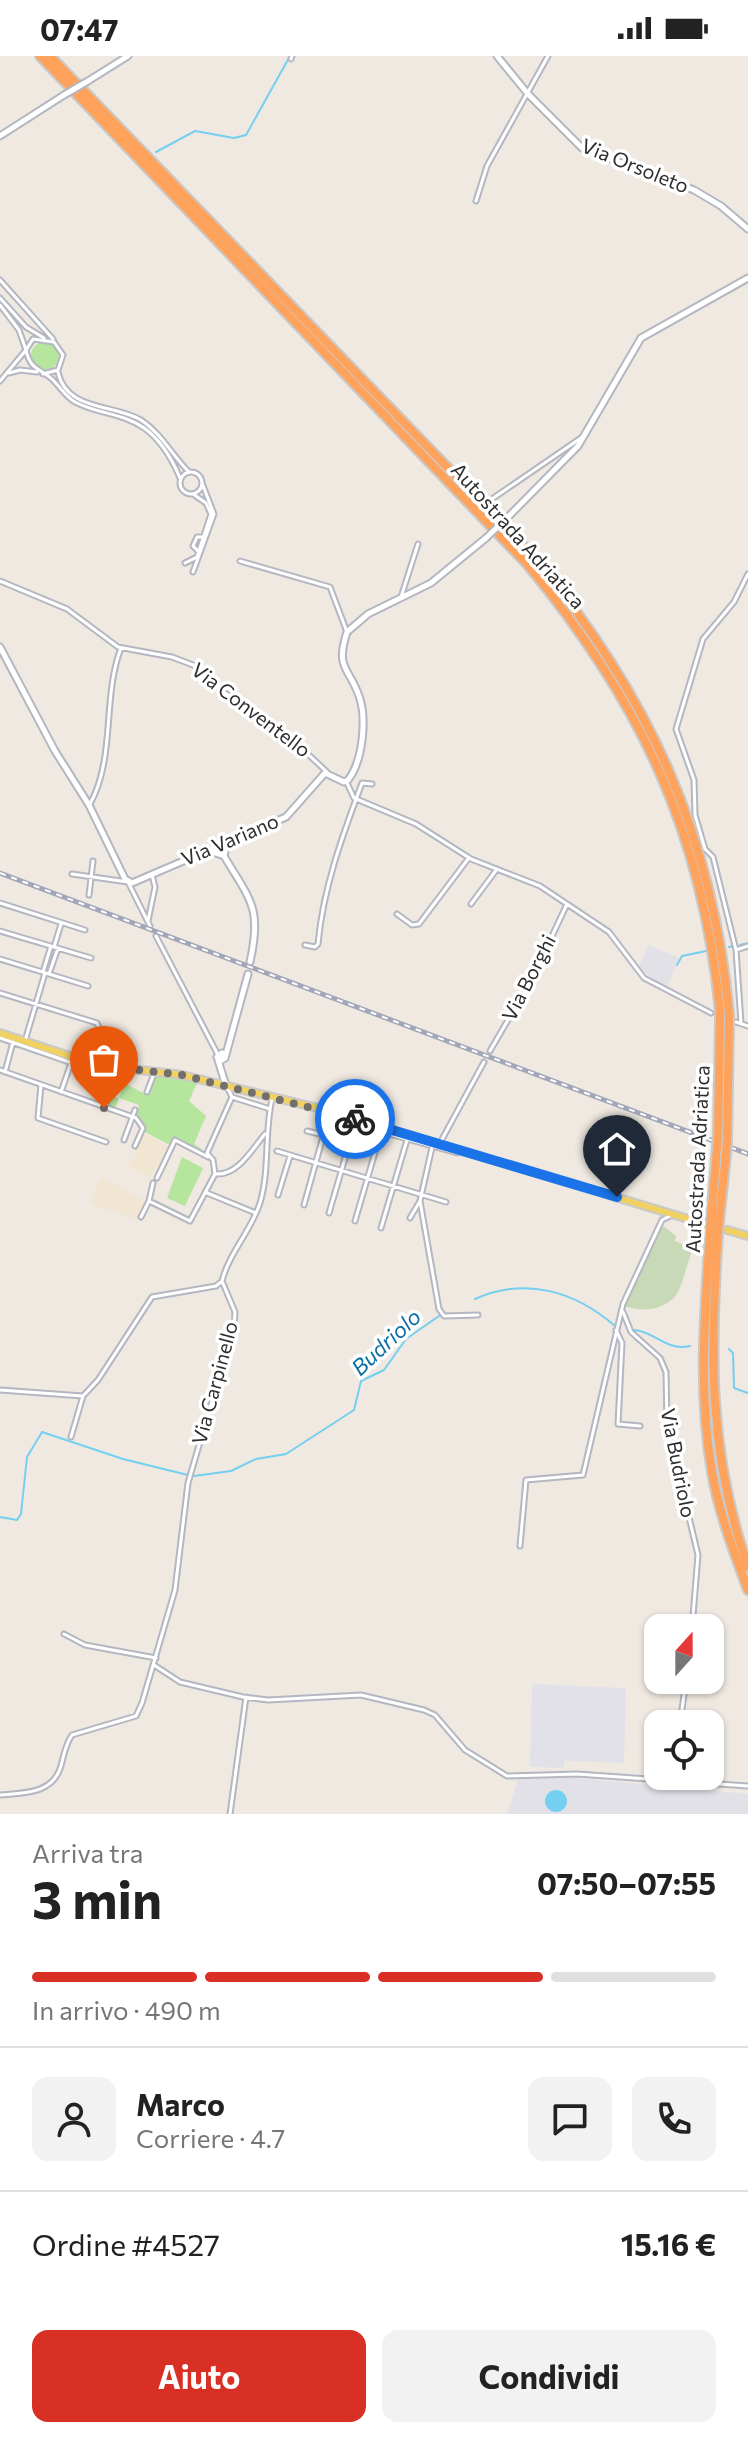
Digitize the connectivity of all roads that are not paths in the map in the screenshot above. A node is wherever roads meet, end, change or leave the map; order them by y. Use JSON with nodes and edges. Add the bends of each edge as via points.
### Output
{"nodes":[{"id":1,"x":38,"y":56,"type":"edge"},
{"id":2,"x":53,"y":56,"type":"edge"},
{"id":3,"x":128,"y":56,"type":"edge"},
{"id":4,"x":497,"y":56,"type":"edge"},
{"id":5,"x":548,"y":56,"type":"edge"},
{"id":6,"x":528,"y":94,"type":"junction"},
{"id":7,"x":0,"y":136,"type":"edge"},
{"id":8,"x":476,"y":201,"type":"dead end"},
{"id":9,"x":748,"y":229,"type":"edge"},
{"id":10,"x":748,"y":278,"type":"edge"},
{"id":11,"x":0,"y":280,"type":"edge"},
{"id":12,"x":0,"y":298,"type":"edge"},
{"id":13,"x":0,"y":305,"type":"edge"},
{"id":14,"x":45,"y":338,"type":"junction"},
{"id":15,"x":54,"y":342,"type":"junction"},
{"id":16,"x":26,"y":350,"type":"junction"},
{"id":17,"x":58,"y":370,"type":"junction"},
{"id":18,"x":6,"y":374,"type":"junction"},
{"id":19,"x":41,"y":374,"type":"junction"},
{"id":20,"x":0,"y":381,"type":"edge"},
{"id":21,"x":585,"y":436,"type":"junction"},
{"id":22,"x":188,"y":471,"type":"junction"},
{"id":23,"x":180,"y":478,"type":"junction"},
{"id":24,"x":202,"y":483,"type":"junction"},
{"id":25,"x":193,"y":494,"type":"junction"},
{"id":26,"x":489,"y":501,"type":"dead end"},
{"id":27,"x":205,"y":538,"type":"junction"},
{"id":28,"x":418,"y":544,"type":"dead end"},
{"id":29,"x":201,"y":552,"type":"junction"},
{"id":30,"x":240,"y":561,"type":"dead end"},
{"id":31,"x":185,"y":563,"type":"dead end"},
{"id":32,"x":193,"y":572,"type":"dead end"},
{"id":33,"x":748,"y":574,"type":"edge"},
{"id":34,"x":0,"y":581,"type":"edge"},
{"id":35,"x":404,"y":589,"type":"junction"},
{"id":36,"x":409,"y":595,"type":"junction"},
{"id":37,"x":400,"y":600,"type":"junction"},
{"id":38,"x":347,"y":632,"type":"junction"},
{"id":39,"x":0,"y":647,"type":"edge"},
{"id":40,"x":121,"y":648,"type":"junction"},
{"id":41,"x":327,"y":772,"type":"junction"},
{"id":42,"x":346,"y":782,"type":"junction"},
{"id":43,"x":372,"y":784,"type":"dead end"},
{"id":44,"x":354,"y":798,"type":"junction"},
{"id":45,"x":89,"y":805,"type":"junction"},
{"id":46,"x":221,"y":850,"type":"junction"},
{"id":47,"x":468,"y":858,"type":"junction"},
{"id":48,"x":93,"y":861,"type":"dead end"},
{"id":49,"x":497,"y":869,"type":"junction"},
{"id":50,"x":72,"y":874,"type":"dead end"},
{"id":51,"x":152,"y":875,"type":"junction"},
{"id":52,"x":91,"y":877,"type":"junction"},
{"id":53,"x":128,"y":882,"type":"junction"},
{"id":54,"x":89,"y":895,"type":"dead end"},
{"id":55,"x":0,"y":903,"type":"edge"},
{"id":56,"x":471,"y":904,"type":"dead end"},
{"id":57,"x":567,"y":904,"type":"junction"},
{"id":58,"x":397,"y":914,"type":"dead end"},
{"id":59,"x":61,"y":922,"type":"junction"},
{"id":60,"x":85,"y":930,"type":"dead end"},
{"id":61,"x":0,"y":931,"type":"edge"},
{"id":62,"x":156,"y":936,"type":"dead end"},
{"id":63,"x":305,"y":945,"type":"dead end"},
{"id":64,"x":748,"y":946,"type":"edge"},
{"id":65,"x":54,"y":947,"type":"junction"},
{"id":66,"x":736,"y":950,"type":"junction"},
{"id":67,"x":91,"y":958,"type":"dead end"},
{"id":68,"x":0,"y":959,"type":"edge"},
{"id":69,"x":250,"y":962,"type":"dead end"},
{"id":70,"x":46,"y":973,"type":"junction"},
{"id":71,"x":248,"y":974,"type":"dead end"},
{"id":72,"x":88,"y":986,"type":"dead end"},
{"id":73,"x":0,"y":993,"type":"edge"},
{"id":74,"x":36,"y":1004,"type":"junction"},
{"id":75,"x":724,"y":1017,"type":"junction"},
{"id":76,"x":741,"y":1023,"type":"junction"},
{"id":77,"x":748,"y":1026,"type":"edge"},
{"id":78,"x":0,"y":1035,"type":"edge"},
{"id":79,"x":25,"y":1041,"type":"junction"},
{"id":80,"x":13,"y":1042,"type":"junction"},
{"id":81,"x":42,"y":1049,"type":"junction"},
{"id":82,"x":490,"y":1051,"type":"dead end"},
{"id":83,"x":221,"y":1057,"type":"junction"},
{"id":84,"x":484,"y":1062,"type":"dead end"},
{"id":85,"x":71,"y":1063,"type":"junction"},
{"id":86,"x":115,"y":1067,"type":"junction"},
{"id":87,"x":96,"y":1068,"type":"junction"},
{"id":88,"x":2,"y":1071,"type":"edge"},
{"id":89,"x":155,"y":1071,"type":"junction"},
{"id":90,"x":41,"y":1085,"type":"junction"},
{"id":91,"x":227,"y":1087,"type":"junction"},
{"id":92,"x":61,"y":1092,"type":"junction"},
{"id":93,"x":147,"y":1092,"type":"dead end"},
{"id":94,"x":232,"y":1097,"type":"junction"},
{"id":95,"x":272,"y":1099,"type":"junction"},
{"id":96,"x":104,"y":1108,"type":"junction"},
{"id":97,"x":270,"y":1109,"type":"junction"},
{"id":98,"x":135,"y":1110,"type":"dead end"},
{"id":99,"x":330,"y":1114,"type":"junction"},
{"id":100,"x":132,"y":1117,"type":"junction"},
{"id":101,"x":355,"y":1124,"type":"junction"},
{"id":102,"x":307,"y":1131,"type":"dead end"},
{"id":103,"x":381,"y":1132,"type":"junction"},
{"id":104,"x":265,"y":1134,"type":"junction"},
{"id":105,"x":324,"y":1135,"type":"junction"},
{"id":106,"x":124,"y":1140,"type":"dead end"},
{"id":107,"x":407,"y":1140,"type":"junction"},
{"id":108,"x":106,"y":1142,"type":"dead end"},
{"id":109,"x":435,"y":1144,"type":"junction"},
{"id":110,"x":135,"y":1146,"type":"dead end"},
{"id":111,"x":277,"y":1151,"type":"dead end"},
{"id":112,"x":457,"y":1153,"type":"dead end"},
{"id":113,"x":290,"y":1156,"type":"junction"},
{"id":114,"x":208,"y":1157,"type":"junction"},
{"id":115,"x":316,"y":1163,"type":"junction"},
{"id":116,"x":342,"y":1171,"type":"junction"},
{"id":117,"x":215,"y":1174,"type":"junction"},
{"id":118,"x":157,"y":1178,"type":"dead end"},
{"id":119,"x":367,"y":1178,"type":"junction"},
{"id":120,"x":153,"y":1183,"type":"dead end"},
{"id":121,"x":393,"y":1186,"type":"junction"},
{"id":122,"x":207,"y":1193,"type":"junction"},
{"id":123,"x":278,"y":1195,"type":"dead end"},
{"id":124,"x":422,"y":1195,"type":"junction"},
{"id":125,"x":149,"y":1201,"type":"junction"},
{"id":126,"x":420,"y":1201,"type":"junction"},
{"id":127,"x":446,"y":1202,"type":"dead end"},
{"id":128,"x":304,"y":1205,"type":"dead end"},
{"id":129,"x":256,"y":1213,"type":"junction"},
{"id":130,"x":329,"y":1213,"type":"dead end"},
{"id":131,"x":668,"y":1213,"type":"junction"},
{"id":132,"x":141,"y":1217,"type":"dead end"},
{"id":133,"x":410,"y":1218,"type":"dead end"},
{"id":134,"x":662,"y":1220,"type":"junction"},
{"id":135,"x":355,"y":1221,"type":"dead end"},
{"id":136,"x":715,"y":1226,"type":"junction"},
{"id":137,"x":381,"y":1228,"type":"dead end"},
{"id":138,"x":748,"y":1236,"type":"edge"},
{"id":139,"x":222,"y":1281,"type":"junction"},
{"id":140,"x":623,"y":1312,"type":"junction"},
{"id":141,"x":478,"y":1315,"type":"dead end"},
{"id":142,"x":616,"y":1330,"type":"junction"},
{"id":143,"x":0,"y":1390,"type":"edge"},
{"id":144,"x":83,"y":1396,"type":"junction"},
{"id":145,"x":640,"y":1426,"type":"dead end"},
{"id":146,"x":71,"y":1437,"type":"dead end"},
{"id":147,"x":520,"y":1546,"type":"dead end"},
{"id":148,"x":748,"y":1567,"type":"edge"},
{"id":149,"x":748,"y":1590,"type":"edge"},
{"id":150,"x":693,"y":1614,"type":"edge"},
{"id":151,"x":64,"y":1634,"type":"dead end"},
{"id":152,"x":157,"y":1658,"type":"junction"},
{"id":153,"x":154,"y":1665,"type":"junction"},
{"id":154,"x":246,"y":1697,"type":"junction"},
{"id":155,"x":644,"y":1780,"type":"edge"},
{"id":156,"x":724,"y":1785,"type":"edge"},
{"id":157,"x":748,"y":1786,"type":"edge"},
{"id":158,"x":0,"y":1795,"type":"edge"},
{"id":159,"x":230,"y":1814,"type":"edge"}],
"edges":[{"from":1,"to":75,"type":"highway","name":"Autostrada Adriatica","via":[[516,553],[592,647],[644,734],[680,815],[707,917]]},
{"from":2,"to":75,"type":"highway","name":"Autostrada Adriatica","via":[[533,556],[596,637],[644,715],[688,813],[715,915]]},
{"from":3,"to":7,"type":"street","bridge":true},
{"from":4,"to":6,"type":"street","name":"Via Orsoleto"},
{"from":5,"to":6,"type":"street"},
{"from":6,"to":8,"type":"street","via":[[487,166]]},
{"from":6,"to":9,"type":"street","name":"Via Orsoleto","via":[[582,148],[694,190]]},
{"from":10,"to":21,"type":"street","via":[[641,338]]},
{"from":11,"to":15,"type":"street"},
{"from":12,"to":14,"type":"street","via":[[26,327]]},
{"from":13,"to":16,"type":"street"},
{"from":14,"to":15,"type":"street"},
{"from":14,"to":16,"type":"street","via":[[31,340]]},
{"from":15,"to":17,"type":"street","via":[[63,355]]},
{"from":16,"to":18,"type":"street"},
{"from":16,"to":19,"type":"street","via":[[28,361]]},
{"from":17,"to":19,"type":"street"},
{"from":17,"to":22,"type":"street","via":[[62,384],[79,399],[129,414],[154,430]]},
{"from":18,"to":19,"type":"street"},
{"from":18,"to":20,"type":"street"},
{"from":19,"to":23,"type":"street","via":[[76,403],[144,428]]},
{"from":21,"to":26,"type":"street"},
{"from":21,"to":36,"type":"street","bridge":true,"via":[[486,538]]},
{"from":22,"to":23,"type":"street"},
{"from":22,"to":24,"type":"street","via":[[198,474]]},
{"from":23,"to":25,"type":"street","via":[[183,491]]},
{"from":24,"to":25,"type":"street"},
{"from":24,"to":27,"type":"street","via":[[214,510]]},
{"from":25,"to":27,"type":"street","via":[[210,509]]},
{"from":27,"to":29,"type":"street"},
{"from":27,"to":29,"type":"street","via":[[196,539],[194,548]]},
{"from":28,"to":35,"type":"street"},
{"from":29,"to":31,"type":"street"},
{"from":29,"to":32,"type":"street"},
{"from":30,"to":38,"type":"street","via":[[330,587]]},
{"from":33,"to":66,"type":"street","via":[[734,602],[703,639],[676,729],[694,780],[695,815],[705,849],[713,857]]},
{"from":34,"to":40,"type":"street","name":"Via Conventello","via":[[52,601]]},
{"from":35,"to":36,"type":"street"},
{"from":35,"to":37,"type":"street"},
{"from":36,"to":37,"type":"street"},
{"from":37,"to":38,"type":"street","via":[[368,614]]},
{"from":38,"to":42,"type":"street","via":[[343,667],[361,702],[361,740],[355,770]]},
{"from":39,"to":45,"type":"street"},
{"from":40,"to":41,"type":"street","name":"Via Conventello","via":[[193,665],[281,729]]},
{"from":40,"to":45,"type":"street","via":[[112,678],[104,753]]},
{"from":41,"to":42,"type":"street"},
{"from":41,"to":46,"type":"street","name":"Via Variano","via":[[286,817],[229,841]]},
{"from":42,"to":44,"type":"street"},
{"from":43,"to":44,"type":"street","via":[[362,783]]},
{"from":44,"to":47,"type":"street","via":[[416,824]]},
{"from":44,"to":63,"type":"street","via":[[325,894],[318,944]]},
{"from":45,"to":53,"type":"street"},
{"from":46,"to":51,"type":"street","name":"Via Variano","via":[[206,850]]},
{"from":46,"to":69,"type":"street","via":[[257,917]]},
{"from":47,"to":49,"type":"street"},
{"from":47,"to":58,"type":"street","via":[[419,924]]},
{"from":48,"to":52,"type":"street"},
{"from":49,"to":56,"type":"street"},
{"from":49,"to":57,"type":"street","via":[[527,879]]},
{"from":50,"to":52,"type":"street"},
{"from":51,"to":53,"type":"street","name":"Via Variano"},
{"from":51,"to":53,"type":"street","via":[[149,924]]},
{"from":52,"to":53,"type":"street"},
{"from":52,"to":54,"type":"street"},
{"from":55,"to":59,"type":"street"},
{"from":57,"to":75,"type":"street","via":[[609,932],[644,978]]},
{"from":57,"to":82,"type":"street","name":"Via Borghi"},
{"from":59,"to":60,"type":"street"},
{"from":59,"to":65,"type":"street"},
{"from":61,"to":65,"type":"street"},
{"from":62,"to":83,"type":"street"},
{"from":64,"to":66,"type":"street"},
{"from":65,"to":67,"type":"street"},
{"from":65,"to":70,"type":"street"},
{"from":66,"to":76,"type":"street"},
{"from":68,"to":70,"type":"street"},
{"from":70,"to":72,"type":"street"},
{"from":70,"to":74,"type":"street"},
{"from":71,"to":83,"type":"street"},
{"from":73,"to":74,"type":"street"},
{"from":74,"to":79,"type":"street"},
{"from":74,"to":86,"type":"street","via":[[99,1027]]},
{"from":75,"to":76,"type":"street"},
{"from":75,"to":136,"type":"highway","name":"Autostrada Adriatica","bridge":true},
{"from":75,"to":136,"type":"highway","name":"Autostrada Adriatica","bridge":true,"via":[[727,1141]]},
{"from":76,"to":77,"type":"street"},
{"from":78,"to":79,"type":"main road"},
{"from":78,"to":80,"type":"street"},
{"from":79,"to":81,"type":"main road"},
{"from":80,"to":81,"type":"street"},
{"from":80,"to":88,"type":"street"},
{"from":81,"to":85,"type":"street"},
{"from":81,"to":87,"type":"main road"},
{"from":83,"to":91,"type":"street"},
{"from":84,"to":109,"type":"street"},
{"from":85,"to":87,"type":"street"},
{"from":85,"to":92,"type":"street"},
{"from":86,"to":87,"type":"main road"},
{"from":86,"to":89,"type":"main road"},
{"from":87,"to":96,"type":"street","via":[[115,1078]]},
{"from":88,"to":90,"type":"street"},
{"from":89,"to":91,"type":"main road"},
{"from":89,"to":93,"type":"street"},
{"from":90,"to":92,"type":"street"},
{"from":90,"to":108,"type":"street","via":[[38,1118]]},
{"from":91,"to":94,"type":"street"},
{"from":91,"to":95,"type":"main road"},
{"from":92,"to":96,"type":"street"},
{"from":94,"to":97,"type":"street"},
{"from":94,"to":114,"type":"street"},
{"from":95,"to":97,"type":"street"},
{"from":95,"to":99,"type":"main road"},
{"from":96,"to":100,"type":"street"},
{"from":97,"to":104,"type":"street"},
{"from":98,"to":100,"type":"street"},
{"from":99,"to":101,"type":"street"},
{"from":99,"to":105,"type":"street"},
{"from":99,"to":109,"type":"main road"},
{"from":100,"to":106,"type":"street"},
{"from":100,"to":110,"type":"street","via":[[143,1125]]},
{"from":101,"to":103,"type":"street"},
{"from":101,"to":116,"type":"street"},
{"from":102,"to":105,"type":"street"},
{"from":103,"to":107,"type":"street"},
{"from":103,"to":119,"type":"street"},
{"from":104,"to":117,"type":"street","via":[[237,1166]]},
{"from":104,"to":129,"type":"street","via":[[266,1176]]},
{"from":105,"to":115,"type":"street"},
{"from":107,"to":109,"type":"street"},
{"from":107,"to":121,"type":"street"},
{"from":109,"to":112,"type":"street"},
{"from":109,"to":124,"type":"street"},
{"from":109,"to":131,"type":"main road"},
{"from":111,"to":113,"type":"street"},
{"from":113,"to":115,"type":"street"},
{"from":113,"to":123,"type":"street"},
{"from":114,"to":117,"type":"street"},
{"from":114,"to":118,"type":"street","via":[[175,1140]]},
{"from":115,"to":116,"type":"street"},
{"from":115,"to":128,"type":"street"},
{"from":116,"to":119,"type":"street"},
{"from":116,"to":130,"type":"street"},
{"from":117,"to":122,"type":"street"},
{"from":119,"to":121,"type":"street"},
{"from":119,"to":135,"type":"street"},
{"from":120,"to":125,"type":"street"},
{"from":121,"to":124,"type":"street"},
{"from":121,"to":137,"type":"street"},
{"from":122,"to":125,"type":"street","via":[[190,1221]]},
{"from":122,"to":129,"type":"street"},
{"from":124,"to":126,"type":"street"},
{"from":124,"to":127,"type":"street"},
{"from":125,"to":132,"type":"street"},
{"from":126,"to":133,"type":"street"},
{"from":126,"to":141,"type":"street","via":[[441,1313]]},
{"from":129,"to":139,"type":"street"},
{"from":131,"to":134,"type":"street"},
{"from":131,"to":134,"type":"street"},
{"from":131,"to":136,"type":"main road"},
{"from":134,"to":140,"type":"street"},
{"from":136,"to":138,"type":"main road"},
{"from":136,"to":148,"type":"highway","name":"Autostrada Adriatica","via":[[714,1417],[722,1479]]},
{"from":136,"to":149,"type":"highway","name":"Autostrada Adriatica","via":[[704,1332],[706,1427],[721,1510]]},
{"from":139,"to":144,"type":"street","via":[[152,1297]]},
{"from":139,"to":152,"type":"street","name":"Via Carpinello","via":[[235,1312],[234,1326],[188,1483],[175,1590]]},
{"from":140,"to":142,"type":"street"},
{"from":140,"to":150,"type":"street","name":"Via Budriolo","via":[[631,1332],[660,1358],[666,1372],[667,1425],[698,1555]]},
{"from":142,"to":145,"type":"street","via":[[622,1343],[618,1424]]},
{"from":142,"to":147,"type":"street","via":[[583,1475],[526,1480]]},
{"from":143,"to":144,"type":"street"},
{"from":144,"to":146,"type":"street"},
{"from":151,"to":152,"type":"street","via":[[85,1645]]},
{"from":152,"to":153,"type":"street","name":"Via Carpinello"},
{"from":153,"to":154,"type":"street","via":[[180,1682]]},
{"from":153,"to":158,"type":"street","name":"Via Carpinello","via":[[136,1716],[77,1732],[49,1784]]},
{"from":154,"to":155,"type":"street","via":[[361,1695],[435,1715],[465,1750],[507,1776]]},
{"from":154,"to":159,"type":"street"},
{"from":156,"to":157,"type":"street"}]}
